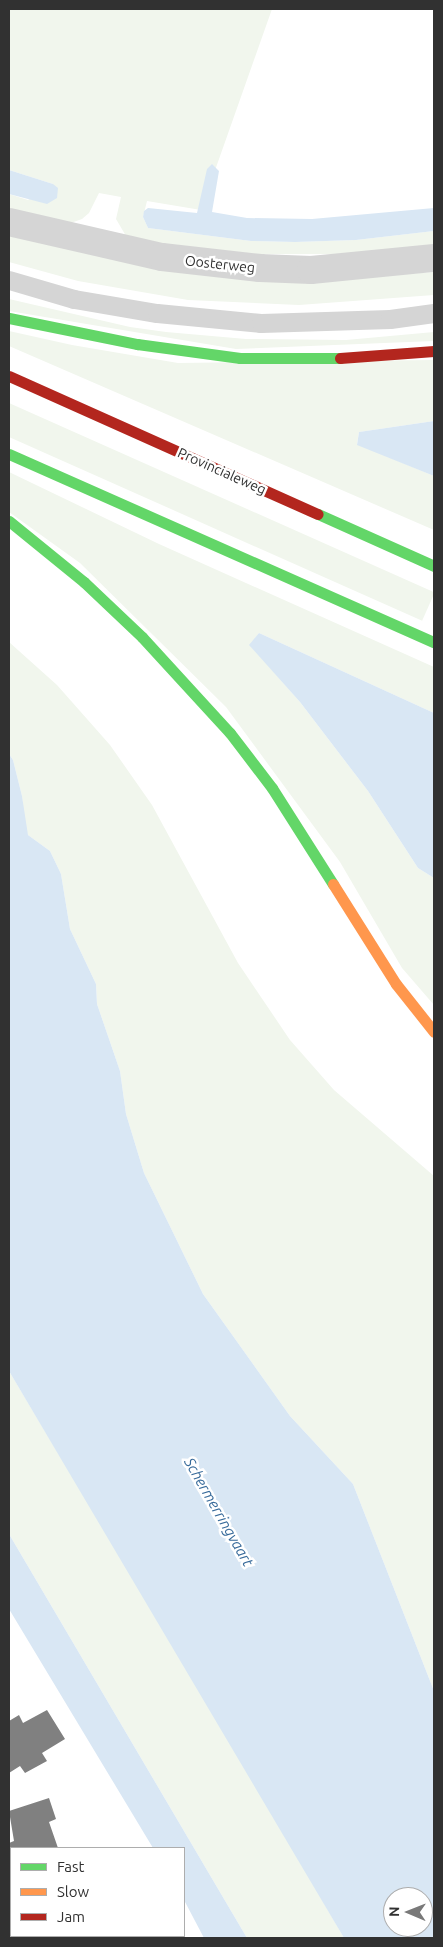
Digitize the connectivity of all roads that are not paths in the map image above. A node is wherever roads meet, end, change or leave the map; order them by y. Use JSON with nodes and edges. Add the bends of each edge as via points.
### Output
{"nodes":[{"id":1,"x":9,"y":222,"type":"edge"},
{"id":2,"x":434,"y":258,"type":"edge"},
{"id":3,"x":9,"y":280,"type":"edge"},
{"id":4,"x":434,"y":313,"type":"edge"},
{"id":5,"x":9,"y":318,"type":"edge"},
{"id":6,"x":434,"y":352,"type":"edge"},
{"id":7,"x":9,"y":376,"type":"edge"},
{"id":8,"x":9,"y":454,"type":"edge"},
{"id":9,"x":9,"y":522,"type":"edge"},
{"id":10,"x":434,"y":566,"type":"edge"},
{"id":11,"x":434,"y":642,"type":"edge"},
{"id":12,"x":434,"y":1032,"type":"edge"}],
"edges":[{"from":1,"to":2,"type":"street","name":"Oosterweg","via":[[162,257],[260,268],[311,270]]},
{"from":3,"to":4,"type":"lane","via":[[74,300],[157,313],[261,323],[390,319]]},
{"from":5,"to":6,"type":"highway","via":[[128,342],[240,358],[363,358]]},
{"from":7,"to":10,"type":"highway","name":"Provincialeweg"},
{"from":8,"to":11,"type":"highway"},
{"from":9,"to":12,"type":"highway","via":[[92,589],[142,637],[230,733],[272,788],[396,984]]}]}
